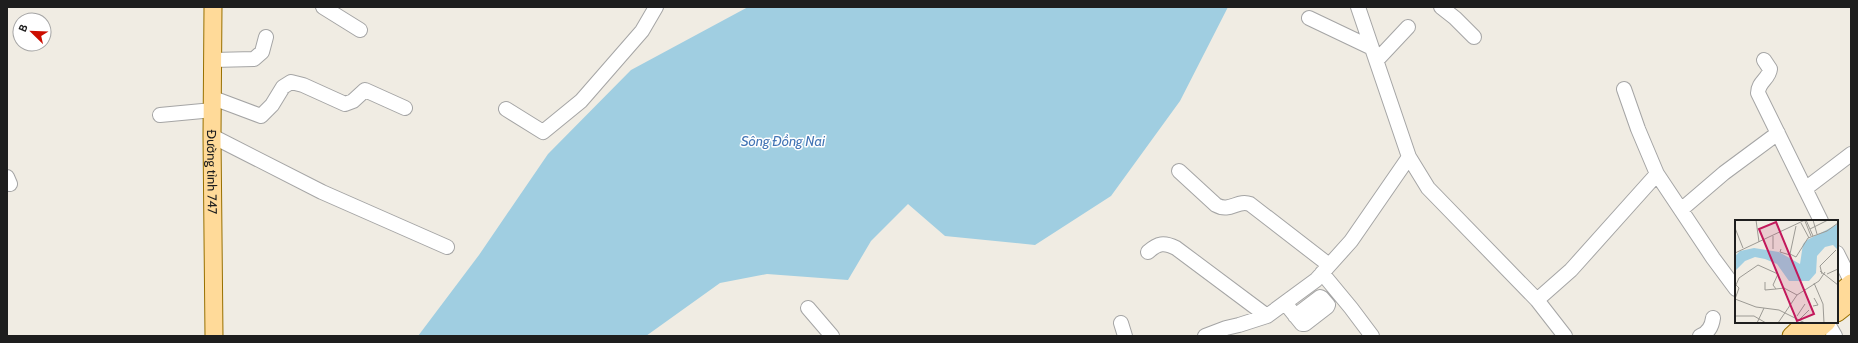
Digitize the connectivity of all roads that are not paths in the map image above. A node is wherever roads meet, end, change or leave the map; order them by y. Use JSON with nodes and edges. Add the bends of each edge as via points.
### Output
{"nodes":[{"id":1,"x":214,"y":7,"type":"edge"},
{"id":2,"x":323,"y":7,"type":"edge"},
{"id":3,"x":656,"y":7,"type":"edge"},
{"id":4,"x":1358,"y":7,"type":"edge"},
{"id":5,"x":1441,"y":7,"type":"edge"},
{"id":6,"x":1309,"y":18,"type":"dead end"},
{"id":7,"x":1408,"y":27,"type":"dead end"},
{"id":8,"x":360,"y":30,"type":"dead end"},
{"id":9,"x":266,"y":36,"type":"dead end"},
{"id":10,"x":1474,"y":37,"type":"dead end"},
{"id":11,"x":1375,"y":54,"type":"junction"},
{"id":12,"x":213,"y":60,"type":"junction"},
{"id":13,"x":1764,"y":60,"type":"dead end"},
{"id":14,"x":1624,"y":89,"type":"dead end"},
{"id":15,"x":213,"y":104,"type":"junction"},
{"id":16,"x":405,"y":108,"type":"dead end"},
{"id":17,"x":506,"y":109,"type":"dead end"},
{"id":18,"x":160,"y":114,"type":"dead end"},
{"id":19,"x":1778,"y":133,"type":"junction"},
{"id":20,"x":212,"y":136,"type":"junction"},
{"id":21,"x":1851,"y":154,"type":"edge"},
{"id":22,"x":1409,"y":157,"type":"junction"},
{"id":23,"x":1178,"y":171,"type":"dead end"},
{"id":24,"x":1657,"y":174,"type":"junction"},
{"id":25,"x":1805,"y":188,"type":"junction"},
{"id":26,"x":1682,"y":209,"type":"junction"},
{"id":27,"x":1821,"y":220,"type":"edge"},
{"id":28,"x":447,"y":247,"type":"dead end"},
{"id":29,"x":1148,"y":252,"type":"dead end"},
{"id":30,"x":1838,"y":255,"type":"edge"},
{"id":31,"x":1326,"y":269,"type":"junction"},
{"id":32,"x":1851,"y":282,"type":"edge"},
{"id":33,"x":1735,"y":288,"type":"edge"},
{"id":34,"x":1838,"y":294,"type":"edge"},
{"id":35,"x":1537,"y":300,"type":"junction"},
{"id":36,"x":1851,"y":302,"type":"edge"},
{"id":37,"x":1285,"y":303,"type":"junction"},
{"id":38,"x":808,"y":308,"type":"dead end"},
{"id":39,"x":1838,"y":312,"type":"edge"},
{"id":40,"x":1267,"y":316,"type":"junction"},
{"id":41,"x":1295,"y":316,"type":"dead end"},
{"id":42,"x":1713,"y":318,"type":"dead end"},
{"id":43,"x":1805,"y":323,"type":"edge"},
{"id":44,"x":1826,"y":323,"type":"edge"},
{"id":45,"x":1828,"y":323,"type":"edge"},
{"id":46,"x":214,"y":336,"type":"edge"},
{"id":47,"x":832,"y":336,"type":"edge"},
{"id":48,"x":1205,"y":336,"type":"edge"},
{"id":49,"x":1372,"y":336,"type":"edge"},
{"id":50,"x":1565,"y":336,"type":"edge"},
{"id":51,"x":1700,"y":336,"type":"edge"},
{"id":52,"x":1791,"y":336,"type":"edge"},
{"id":53,"x":1811,"y":336,"type":"edge"},
{"id":54,"x":1835,"y":336,"type":"edge"}],
"edges":[{"from":1,"to":12,"type":"main road","name":"Đường tỉnh 747"},
{"from":2,"to":8,"type":"street"},
{"from":3,"to":17,"type":"street","via":[[642,31],[581,101],[543,132]]},
{"from":4,"to":11,"type":"street"},
{"from":5,"to":10,"type":"street"},
{"from":6,"to":11,"type":"street"},
{"from":7,"to":11,"type":"street"},
{"from":9,"to":12,"type":"street","via":[[262,52],[254,58]]},
{"from":11,"to":22,"type":"street"},
{"from":12,"to":15,"type":"main road","name":"Đường tỉnh 747"},
{"from":13,"to":19,"type":"street","via":[[1770,72],[1760,84],[1758,93]]},
{"from":14,"to":24,"type":"street"},
{"from":15,"to":16,"type":"street","via":[[261,116],[272,105],[283,87],[291,82],[345,104],[353,101],[365,90]]},
{"from":15,"to":18,"type":"street"},
{"from":15,"to":20,"type":"main road","name":"Đường tỉnh 747"},
{"from":19,"to":25,"type":"street"},
{"from":19,"to":26,"type":"street","via":[[1724,173]]},
{"from":20,"to":28,"type":"street","via":[[322,192]]},
{"from":20,"to":46,"type":"main road","name":"Đường tỉnh 747"},
{"from":21,"to":25,"type":"street"},
{"from":22,"to":31,"type":"street","via":[[1351,241]]},
{"from":22,"to":35,"type":"street","via":[[1428,188]]},
{"from":23,"to":31,"type":"street","via":[[1222,208],[1250,204]]},
{"from":24,"to":26,"type":"street"},
{"from":24,"to":35,"type":"street","via":[[1571,270]]},
{"from":25,"to":27,"type":"street"},
{"from":26,"to":33,"type":"street"},
{"from":29,"to":40,"type":"street","via":[[1162,243],[1176,248]]},
{"from":30,"to":32,"type":"street"},
{"from":31,"to":37,"type":"street","via":[[1316,280]]},
{"from":31,"to":49,"type":"street"},
{"from":32,"to":34,"type":"main road"},
{"from":35,"to":50,"type":"street"},
{"from":36,"to":39,"type":"main road"},
{"from":37,"to":40,"type":"street"},
{"from":37,"to":41,"type":"street"},
{"from":38,"to":47,"type":"street"},
{"from":40,"to":48,"type":"street"},
{"from":42,"to":51,"type":"street","via":[[1712,325]]},
{"from":43,"to":52,"type":"main road"},
{"from":44,"to":53,"type":"main road"},
{"from":45,"to":54,"type":"street"}]}
